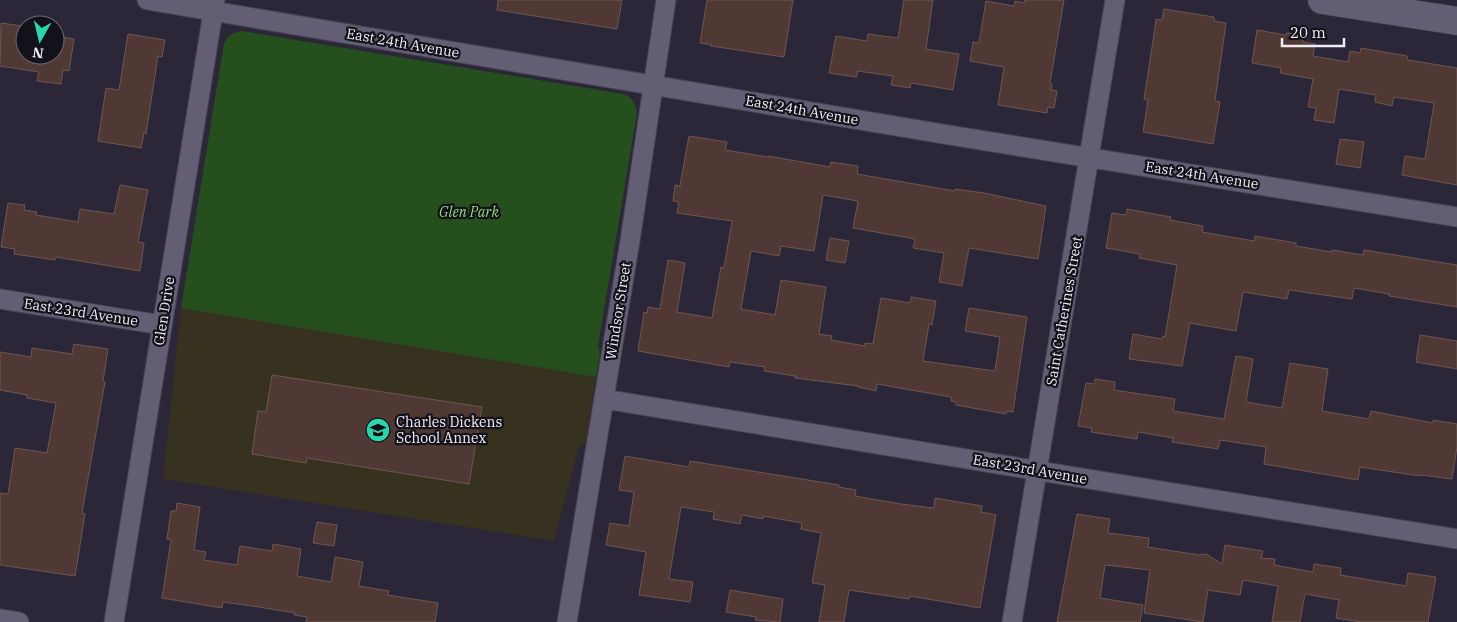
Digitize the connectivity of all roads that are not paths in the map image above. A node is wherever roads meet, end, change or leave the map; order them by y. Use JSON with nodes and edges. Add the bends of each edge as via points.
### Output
{"nodes":[{"id":1,"x":148,"y":0,"type":"edge"},
{"id":2,"x":666,"y":0,"type":"edge"},
{"id":3,"x":1115,"y":0,"type":"edge"},
{"id":4,"x":1322,"y":0,"type":"edge"},
{"id":5,"x":214,"y":6,"type":"edge"},
{"id":6,"x":1457,"y":21,"type":"edge"},
{"id":7,"x":654,"y":85,"type":"junction"},
{"id":8,"x":1090,"y":158,"type":"junction"},
{"id":9,"x":1457,"y":217,"type":"edge"},
{"id":10,"x":0,"y":299,"type":"edge"},
{"id":11,"x":162,"y":325,"type":"junction"},
{"id":12,"x":604,"y":398,"type":"junction"},
{"id":13,"x":1036,"y":470,"type":"junction"},
{"id":14,"x":1457,"y":539,"type":"edge"},
{"id":15,"x":0,"y":619,"type":"edge"},
{"id":16,"x":20,"y":622,"type":"edge"},
{"id":17,"x":114,"y":622,"type":"edge"},
{"id":18,"x":567,"y":622,"type":"edge"},
{"id":19,"x":1012,"y":622,"type":"edge"}],
"edges":[{"from":1,"to":5,"type":"street","name":"East 24th Avenue"},
{"from":2,"to":7,"type":"street","name":"Windsor Street"},
{"from":3,"to":8,"type":"street","name":"Saint Catherines Street"},
{"from":4,"to":6,"type":"main road"},
{"from":5,"to":7,"type":"street","name":"East 24th Avenue"},
{"from":5,"to":11,"type":"street","name":"Glen Drive"},
{"from":7,"to":8,"type":"street","name":"East 24th Avenue"},
{"from":7,"to":12,"type":"street","name":"Windsor Street"},
{"from":8,"to":9,"type":"street","name":"East 24th Avenue"},
{"from":8,"to":13,"type":"street","name":"Saint Catherines Street"},
{"from":10,"to":11,"type":"street","name":"East 23rd Avenue"},
{"from":11,"to":17,"type":"street","name":"Glen Drive"},
{"from":12,"to":13,"type":"street","name":"East 23rd Avenue"},
{"from":12,"to":18,"type":"street","name":"Windsor Street"},
{"from":13,"to":14,"type":"street","name":"East 23rd Avenue"},
{"from":13,"to":19,"type":"street","name":"Saint Catherines Street"},
{"from":15,"to":16,"type":"street"}]}
